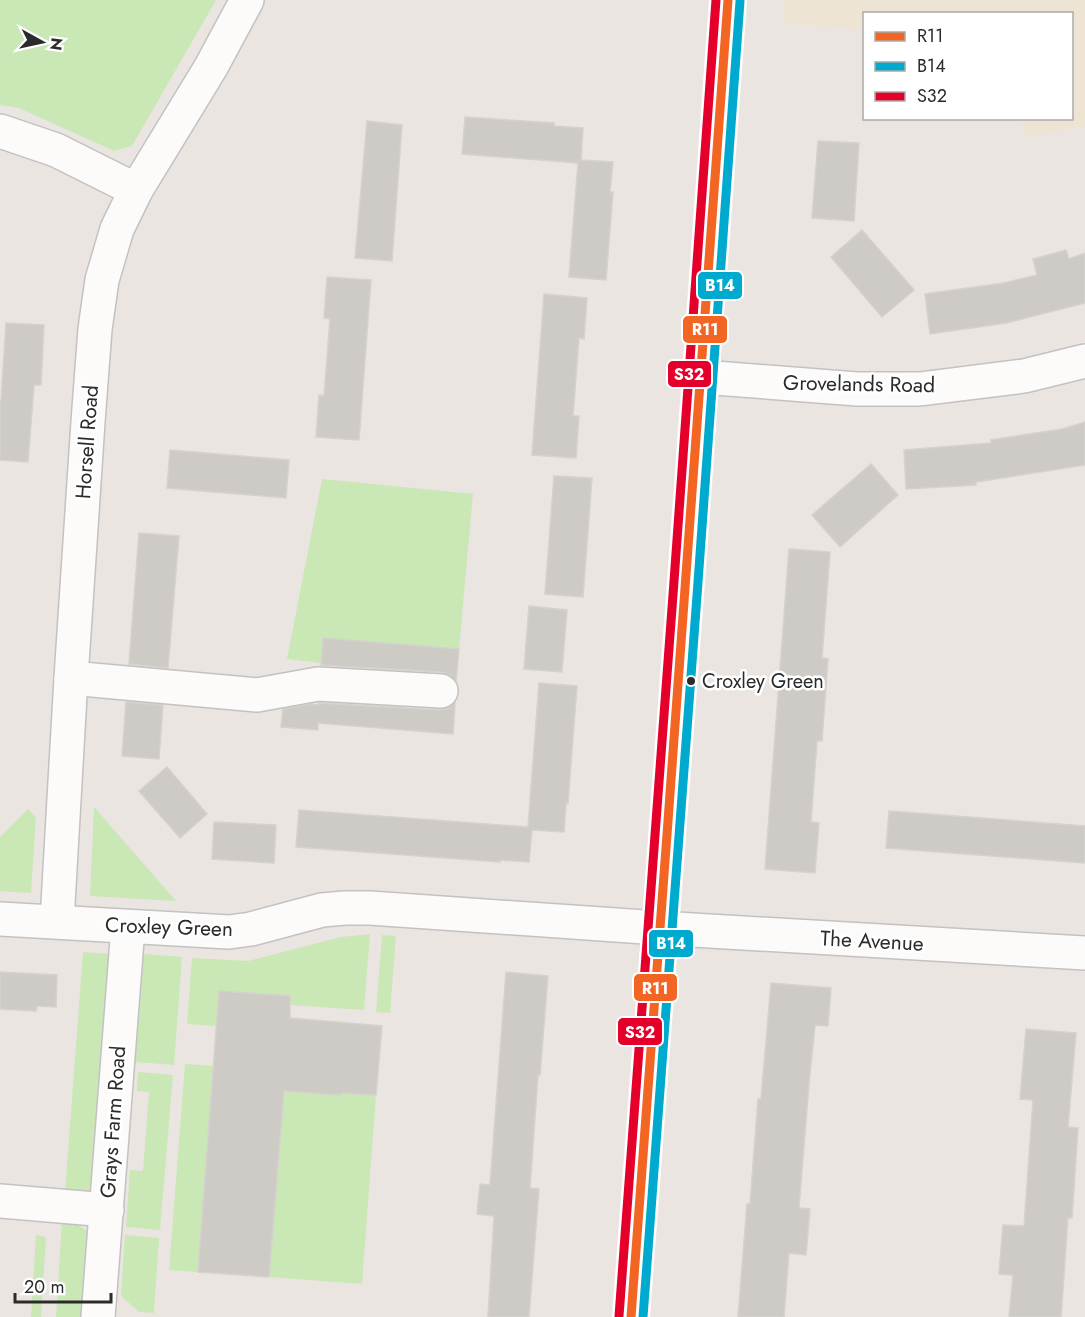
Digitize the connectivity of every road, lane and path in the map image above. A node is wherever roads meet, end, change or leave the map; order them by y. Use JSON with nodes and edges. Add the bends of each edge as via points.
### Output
{"nodes":[{"id":1,"x":247,"y":0,"type":"edge"},
{"id":2,"x":728,"y":0,"type":"edge"},
{"id":3,"x":0,"y":131,"type":"edge"},
{"id":4,"x":136,"y":190,"type":"junction"},
{"id":5,"x":1085,"y":361,"type":"edge"},
{"id":6,"x":702,"y":377,"type":"junction"},
{"id":7,"x":71,"y":678,"type":"junction"},
{"id":8,"x":441,"y":691,"type":"dead end"},
{"id":9,"x":0,"y":919,"type":"edge"},
{"id":10,"x":57,"y":921,"type":"junction"},
{"id":11,"x":128,"y":927,"type":"junction"},
{"id":12,"x":659,"y":928,"type":"junction"},
{"id":13,"x":1085,"y":953,"type":"edge"},
{"id":14,"x":0,"y":1201,"type":"edge"},
{"id":15,"x":107,"y":1210,"type":"junction"},
{"id":16,"x":98,"y":1317,"type":"edge"},
{"id":17,"x":631,"y":1317,"type":"edge"}],
"edges":[{"from":1,"to":4,"type":"street","name":"Horsell Road"},
{"from":2,"to":6,"type":"street"},
{"from":3,"to":4,"type":"street","via":[[56,150]]},
{"from":4,"to":7,"type":"street","name":"Horsell Road","via":[[117,229],[102,280],[95,329]]},
{"from":5,"to":6,"type":"street","name":"Grovelands Road","via":[[1024,376],[920,389],[857,389]]},
{"from":6,"to":12,"type":"street"},
{"from":7,"to":8,"type":"street","via":[[257,694],[318,684]]},
{"from":7,"to":10,"type":"street","name":"Horsell Road"},
{"from":9,"to":10,"type":"street","name":"Croxley Green"},
{"from":10,"to":11,"type":"street","name":"Croxley Green"},
{"from":11,"to":12,"type":"street","name":"Croxley Green","via":[[229,932],[322,910],[353,908]]},
{"from":11,"to":15,"type":"street","name":"Grays Farm Road"},
{"from":12,"to":13,"type":"street","name":"The Avenue"},
{"from":12,"to":17,"type":"street"},
{"from":14,"to":15,"type":"street"},
{"from":15,"to":16,"type":"street","name":"Grays Farm Road"}]}
